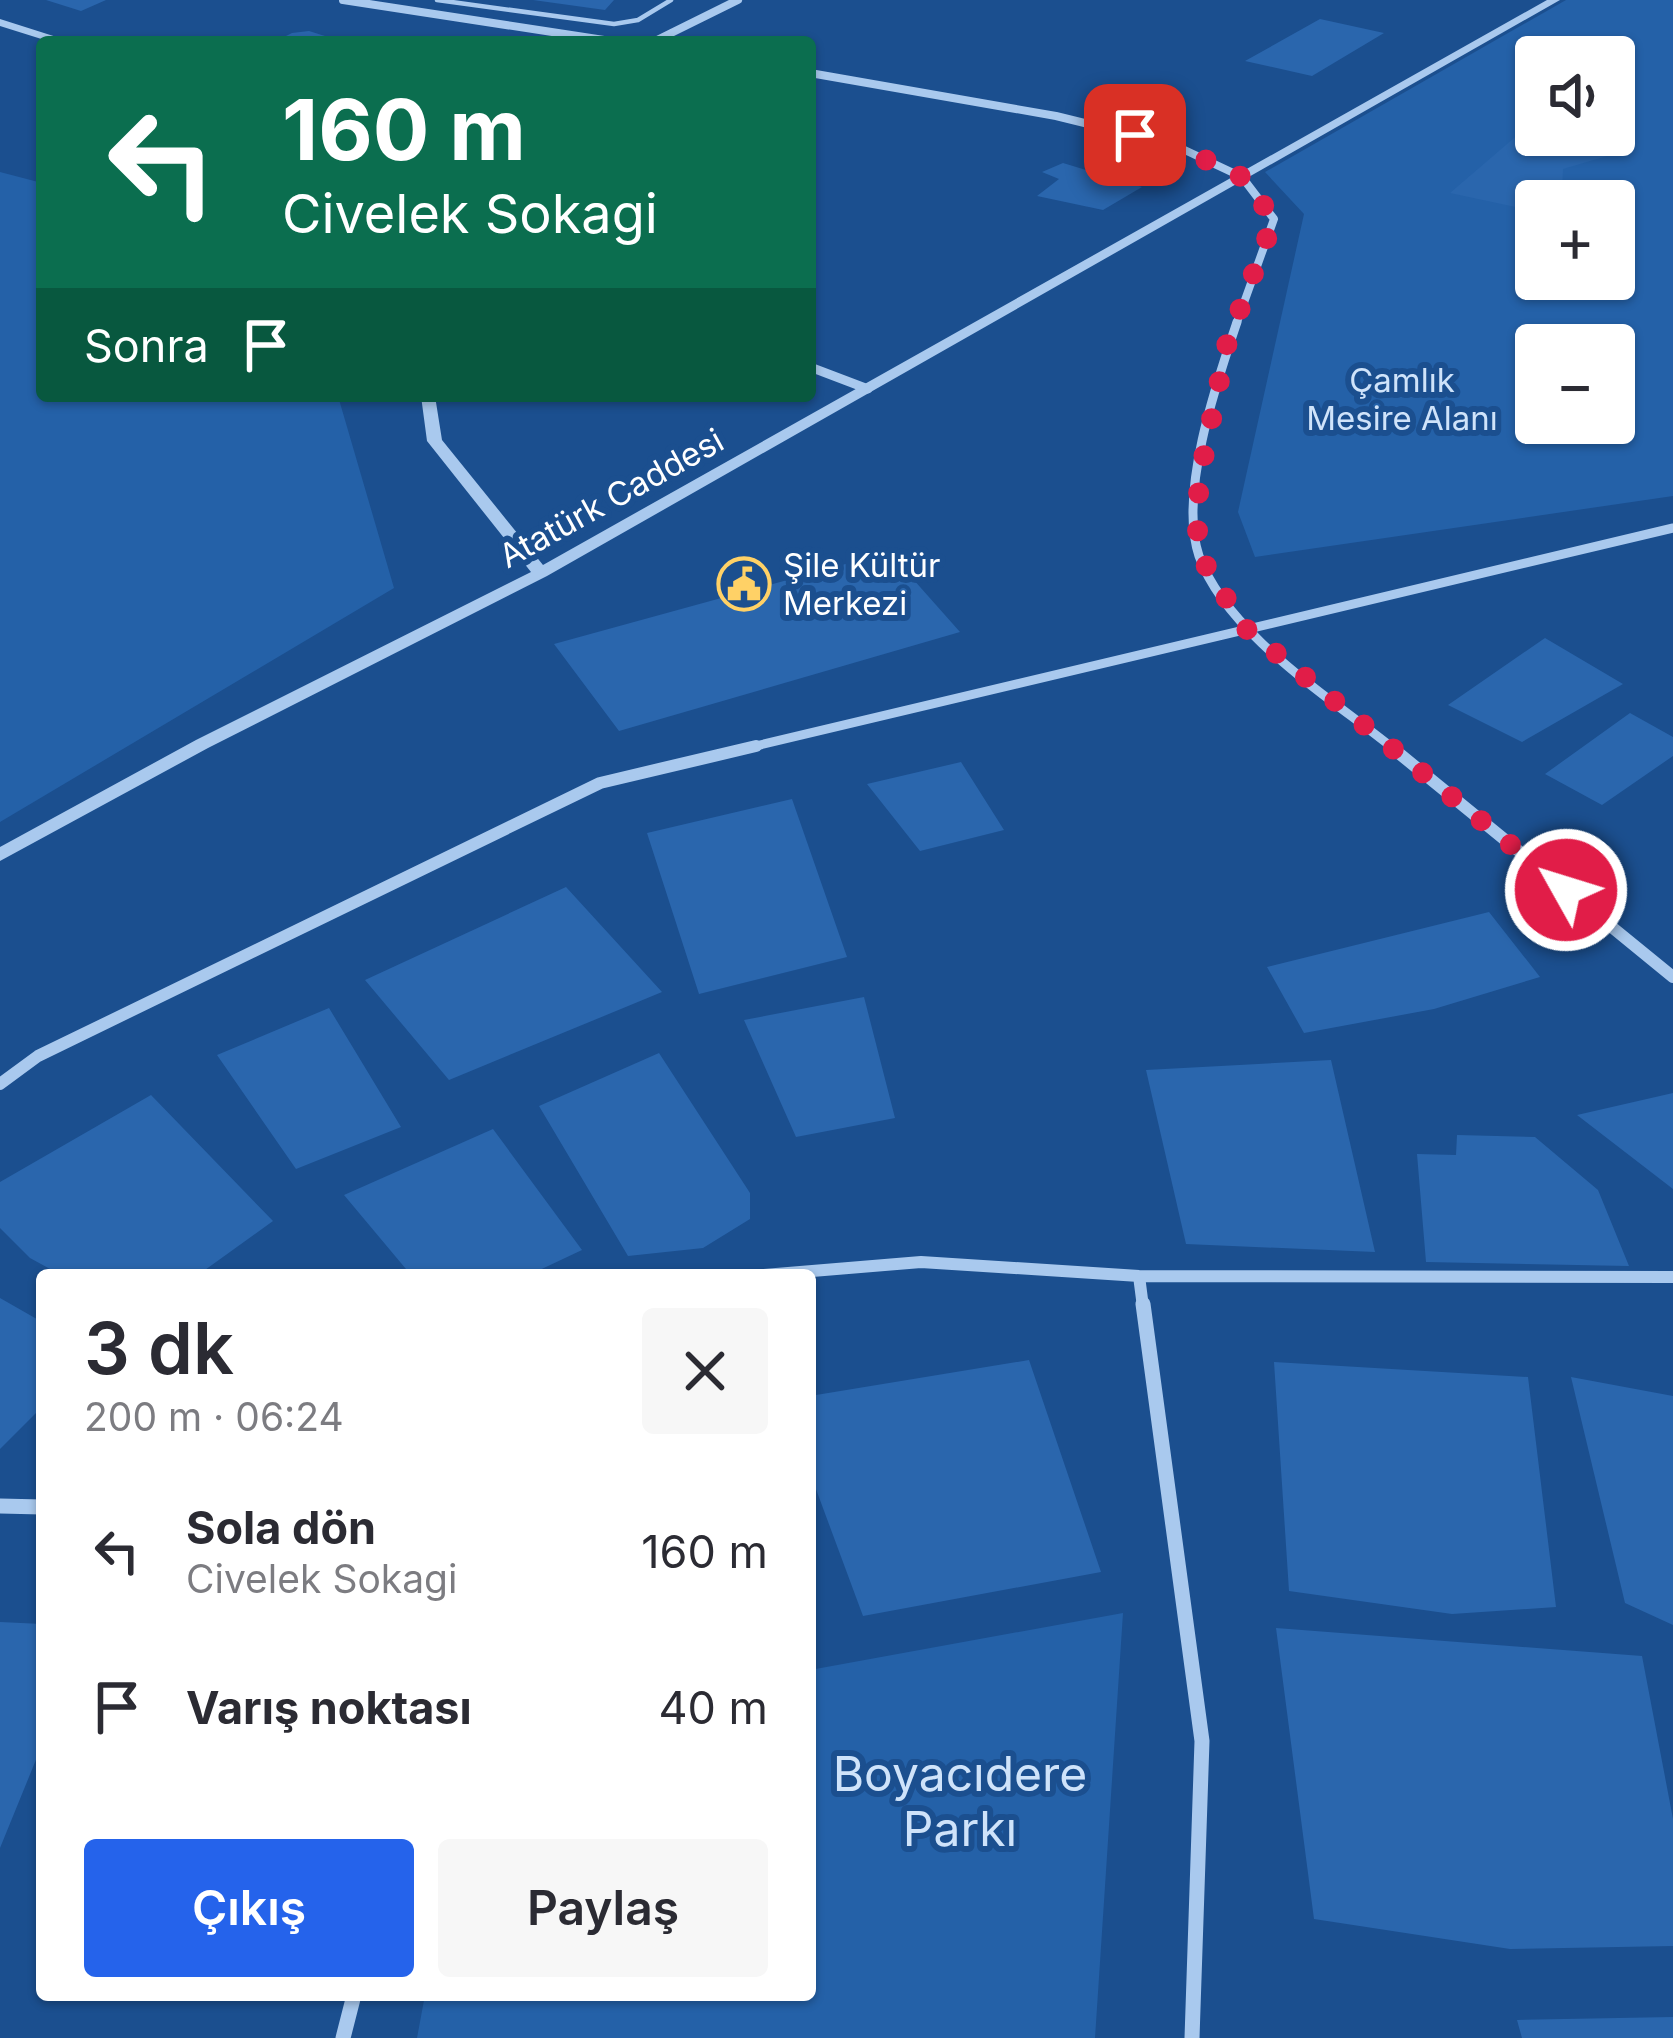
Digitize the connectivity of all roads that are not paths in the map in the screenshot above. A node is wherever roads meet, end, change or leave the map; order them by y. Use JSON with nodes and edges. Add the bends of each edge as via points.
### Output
{"nodes":[{"id":1,"x":343,"y":0,"type":"edge"},
{"id":2,"x":437,"y":0,"type":"edge"},
{"id":3,"x":671,"y":0,"type":"edge"},
{"id":4,"x":738,"y":0,"type":"edge"},
{"id":5,"x":1555,"y":0,"type":"edge"},
{"id":6,"x":0,"y":22,"type":"edge"},
{"id":7,"x":43,"y":36,"type":"edge"},
{"id":8,"x":578,"y":36,"type":"edge"},
{"id":9,"x":664,"y":36,"type":"edge"},
{"id":10,"x":816,"y":74,"type":"edge"},
{"id":11,"x":1242,"y":177,"type":"junction"},
{"id":12,"x":816,"y":370,"type":"edge"},
{"id":13,"x":868,"y":389,"type":"junction"},
{"id":14,"x":429,"y":402,"type":"edge"},
{"id":15,"x":1673,"y":529,"type":"edge"},
{"id":16,"x":1650,"y":534,"type":"junction"},
{"id":17,"x":1673,"y":544,"type":"edge"},
{"id":18,"x":542,"y":574,"type":"junction"},
{"id":19,"x":1244,"y":627,"type":"junction"},
{"id":20,"x":0,"y":855,"type":"edge"},
{"id":21,"x":1673,"y":977,"type":"edge"},
{"id":22,"x":0,"y":1084,"type":"edge"},
{"id":23,"x":816,"y":1271,"type":"edge"},
{"id":24,"x":1138,"y":1276,"type":"junction"},
{"id":25,"x":1673,"y":1277,"type":"edge"},
{"id":26,"x":0,"y":1506,"type":"edge"},
{"id":27,"x":36,"y":1507,"type":"edge"},
{"id":28,"x":352,"y":2001,"type":"edge"},
{"id":29,"x":343,"y":2038,"type":"edge"},
{"id":30,"x":1192,"y":2038,"type":"edge"}],
"edges":[{"from":1,"to":8,"type":"street"},
{"from":2,"to":3,"type":"lane","via":[[614,24]]},
{"from":4,"to":9,"type":"street"},
{"from":5,"to":11,"type":"street","name":"Atatürk Caddesi"},
{"from":6,"to":7,"type":"street"},
{"from":10,"to":11,"type":"street","via":[[1056,116],[1174,145]]},
{"from":11,"to":13,"type":"street","name":"Atatürk Caddesi"},
{"from":11,"to":19,"type":"street","via":[[1274,219],[1227,344],[1199,480],[1197,551]]},
{"from":12,"to":13,"type":"street"},
{"from":13,"to":18,"type":"street","name":"Atatürk Caddesi"},
{"from":14,"to":18,"type":"street","via":[[434,441]]},
{"from":15,"to":16,"type":"street"},
{"from":16,"to":17,"type":"street"},
{"from":16,"to":19,"type":"street"},
{"from":18,"to":20,"type":"street","name":"Atatürk Caddesi"},
{"from":19,"to":21,"type":"street"},
{"from":19,"to":22,"type":"street","via":[[600,782],[38,1056]]},
{"from":23,"to":24,"type":"street","via":[[921,1262]]},
{"from":24,"to":25,"type":"street"},
{"from":24,"to":30,"type":"street","via":[[1202,1741]]},
{"from":26,"to":27,"type":"street"},
{"from":28,"to":29,"type":"street"}]}
